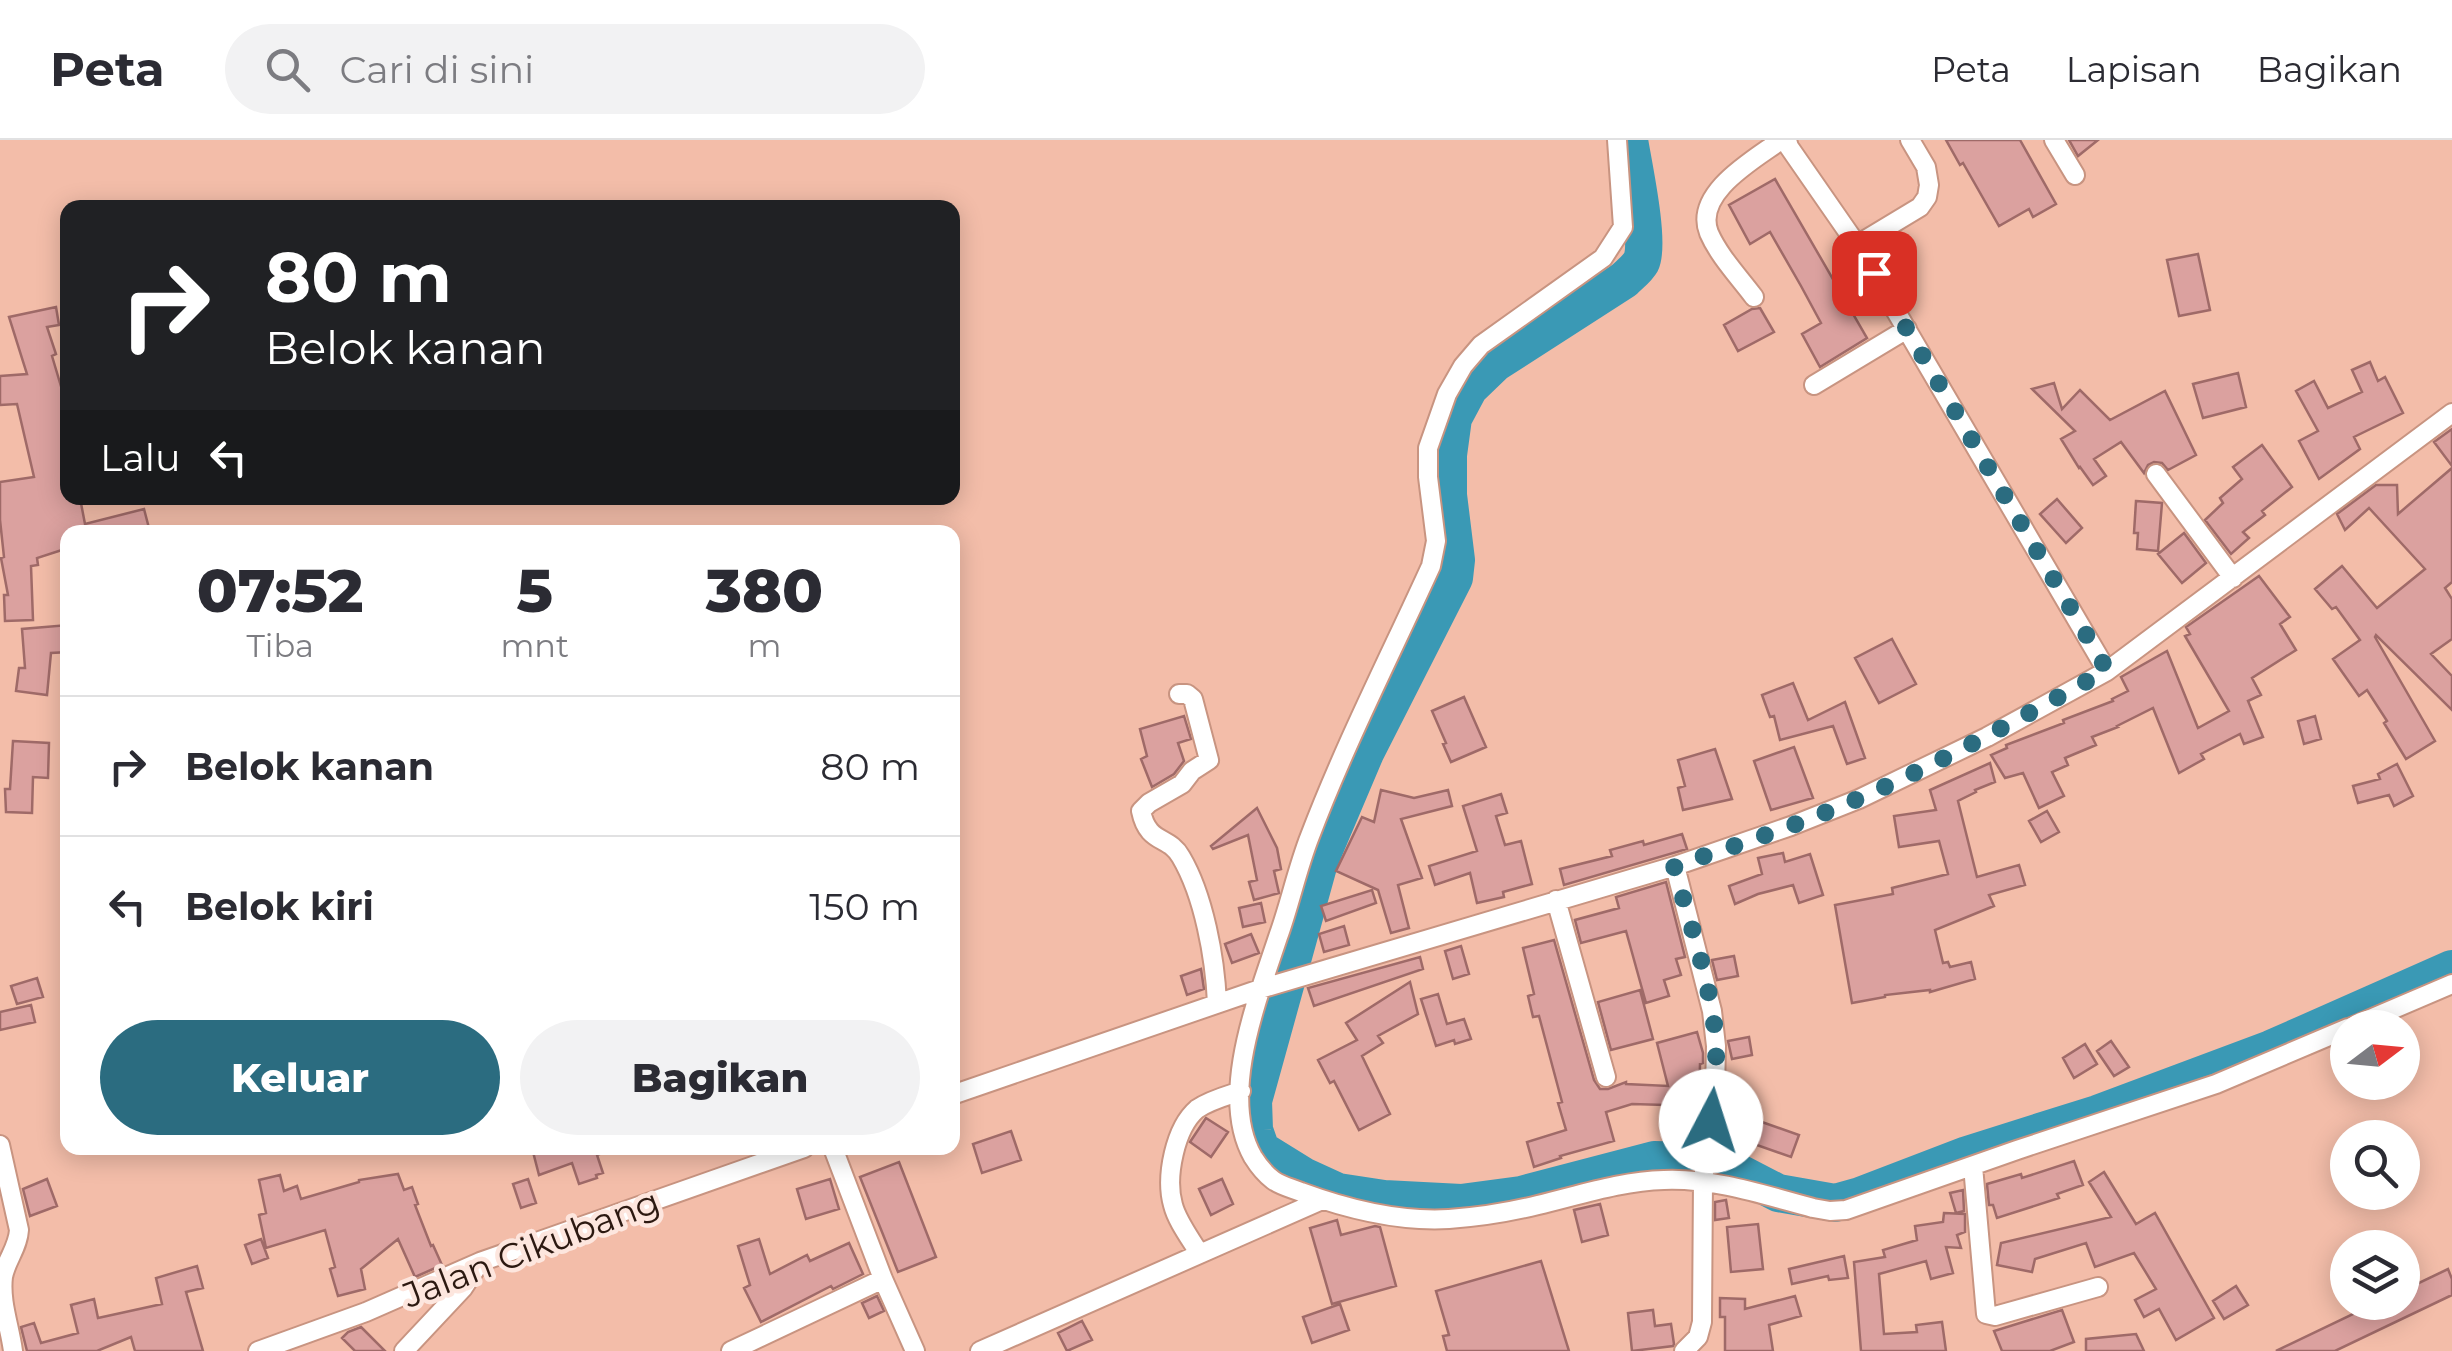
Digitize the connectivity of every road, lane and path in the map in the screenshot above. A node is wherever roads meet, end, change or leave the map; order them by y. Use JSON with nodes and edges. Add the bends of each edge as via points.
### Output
{"nodes":[{"id":1,"x":1617,"y":140,"type":"edge"},
{"id":2,"x":1784,"y":140,"type":"edge"},
{"id":3,"x":1910,"y":140,"type":"edge"},
{"id":4,"x":2054,"y":140,"type":"edge"},
{"id":5,"x":2075,"y":174,"type":"dead end"},
{"id":6,"x":1857,"y":245,"type":"junction"},
{"id":7,"x":1754,"y":298,"type":"dead end"},
{"id":8,"x":1907,"y":330,"type":"junction"},
{"id":9,"x":1814,"y":385,"type":"dead end"},
{"id":10,"x":2452,"y":412,"type":"edge"},
{"id":11,"x":2156,"y":474,"type":"dead end"},
{"id":12,"x":2233,"y":578,"type":"junction"},
{"id":13,"x":2107,"y":670,"type":"junction"},
{"id":14,"x":1178,"y":694,"type":"dead end"},
{"id":15,"x":1674,"y":866,"type":"junction"},
{"id":16,"x":1556,"y":900,"type":"junction"},
{"id":17,"x":2452,"y":984,"type":"edge"},
{"id":18,"x":1268,"y":986,"type":"junction"},
{"id":19,"x":1217,"y":1003,"type":"junction"},
{"id":20,"x":2391,"y":1010,"type":"edge"},
{"id":21,"x":2330,"y":1036,"type":"edge"},
{"id":22,"x":1606,"y":1077,"type":"dead end"},
{"id":23,"x":1240,"y":1090,"type":"junction"},
{"id":24,"x":960,"y":1092,"type":"edge"},
{"id":25,"x":0,"y":1145,"type":"edge"},
{"id":26,"x":784,"y":1155,"type":"edge"},
{"id":27,"x":836,"y":1155,"type":"edge"},
{"id":28,"x":1705,"y":1166,"type":"junction"},
{"id":29,"x":1973,"y":1166,"type":"junction"},
{"id":30,"x":1322,"y":1200,"type":"junction"},
{"id":31,"x":1198,"y":1253,"type":"junction"},
{"id":32,"x":480,"y":1262,"type":"junction"},
{"id":33,"x":883,"y":1279,"type":"junction"},
{"id":34,"x":2098,"y":1287,"type":"dead end"},
{"id":35,"x":12,"y":1351,"type":"edge"},
{"id":36,"x":258,"y":1351,"type":"edge"},
{"id":37,"x":404,"y":1351,"type":"edge"},
{"id":38,"x":731,"y":1351,"type":"edge"},
{"id":39,"x":916,"y":1351,"type":"edge"},
{"id":40,"x":980,"y":1351,"type":"edge"},
{"id":41,"x":1684,"y":1351,"type":"edge"}],
"edges":[{"from":1,"to":18,"type":"street","via":[[1623,227],[1616,241],[1603,258],[1480,345],[1447,394],[1428,448],[1436,541],[1431,566],[1310,837]]},
{"from":2,"to":6,"type":"street"},
{"from":2,"to":7,"type":"street","via":[[1727,178],[1708,209],[1709,232]]},
{"from":3,"to":6,"type":"street","via":[[1926,167],[1927,197]]},
{"from":4,"to":5,"type":"street"},
{"from":6,"to":8,"type":"street"},
{"from":8,"to":9,"type":"street"},
{"from":8,"to":13,"type":"street"},
{"from":10,"to":12,"type":"street"},
{"from":11,"to":12,"type":"street"},
{"from":12,"to":13,"type":"street"},
{"from":13,"to":15,"type":"street","via":[[1874,792]]},
{"from":14,"to":19,"type":"street","via":[[1193,699],[1209,760],[1141,811],[1148,831],[1181,855],[1207,930]]},
{"from":15,"to":16,"type":"street"},
{"from":15,"to":28,"type":"street","via":[[1716,1046]]},
{"from":16,"to":18,"type":"street"},
{"from":16,"to":22,"type":"street"},
{"from":17,"to":20,"type":"street"},
{"from":18,"to":19,"type":"street"},
{"from":18,"to":23,"type":"street","via":[[1245,1050]]},
{"from":19,"to":24,"type":"street"},
{"from":21,"to":29,"type":"street","via":[[2216,1084]]},
{"from":23,"to":30,"type":"street","via":[[1242,1131],[1265,1173]]},
{"from":23,"to":31,"type":"street","via":[[1194,1112],[1172,1161],[1173,1208]]},
{"from":25,"to":35,"type":"street","via":[[19,1230],[2,1282]]},
{"from":26,"to":32,"type":"street","name":"Jalan Cikubang"},
{"from":27,"to":33,"type":"street"},
{"from":28,"to":29,"type":"street","via":[[1812,1208],[1846,1210]]},
{"from":28,"to":30,"type":"street","via":[[1662,1180],[1448,1219],[1383,1215]]},
{"from":28,"to":41,"type":"street","via":[[1702,1322]]},
{"from":29,"to":34,"type":"street","via":[[1986,1314]]},
{"from":30,"to":31,"type":"street"},
{"from":31,"to":40,"type":"street"},
{"from":32,"to":36,"type":"street","name":"Jalan Cikubang"},
{"from":32,"to":37,"type":"street"},
{"from":33,"to":38,"type":"street"},
{"from":33,"to":39,"type":"street"}]}
